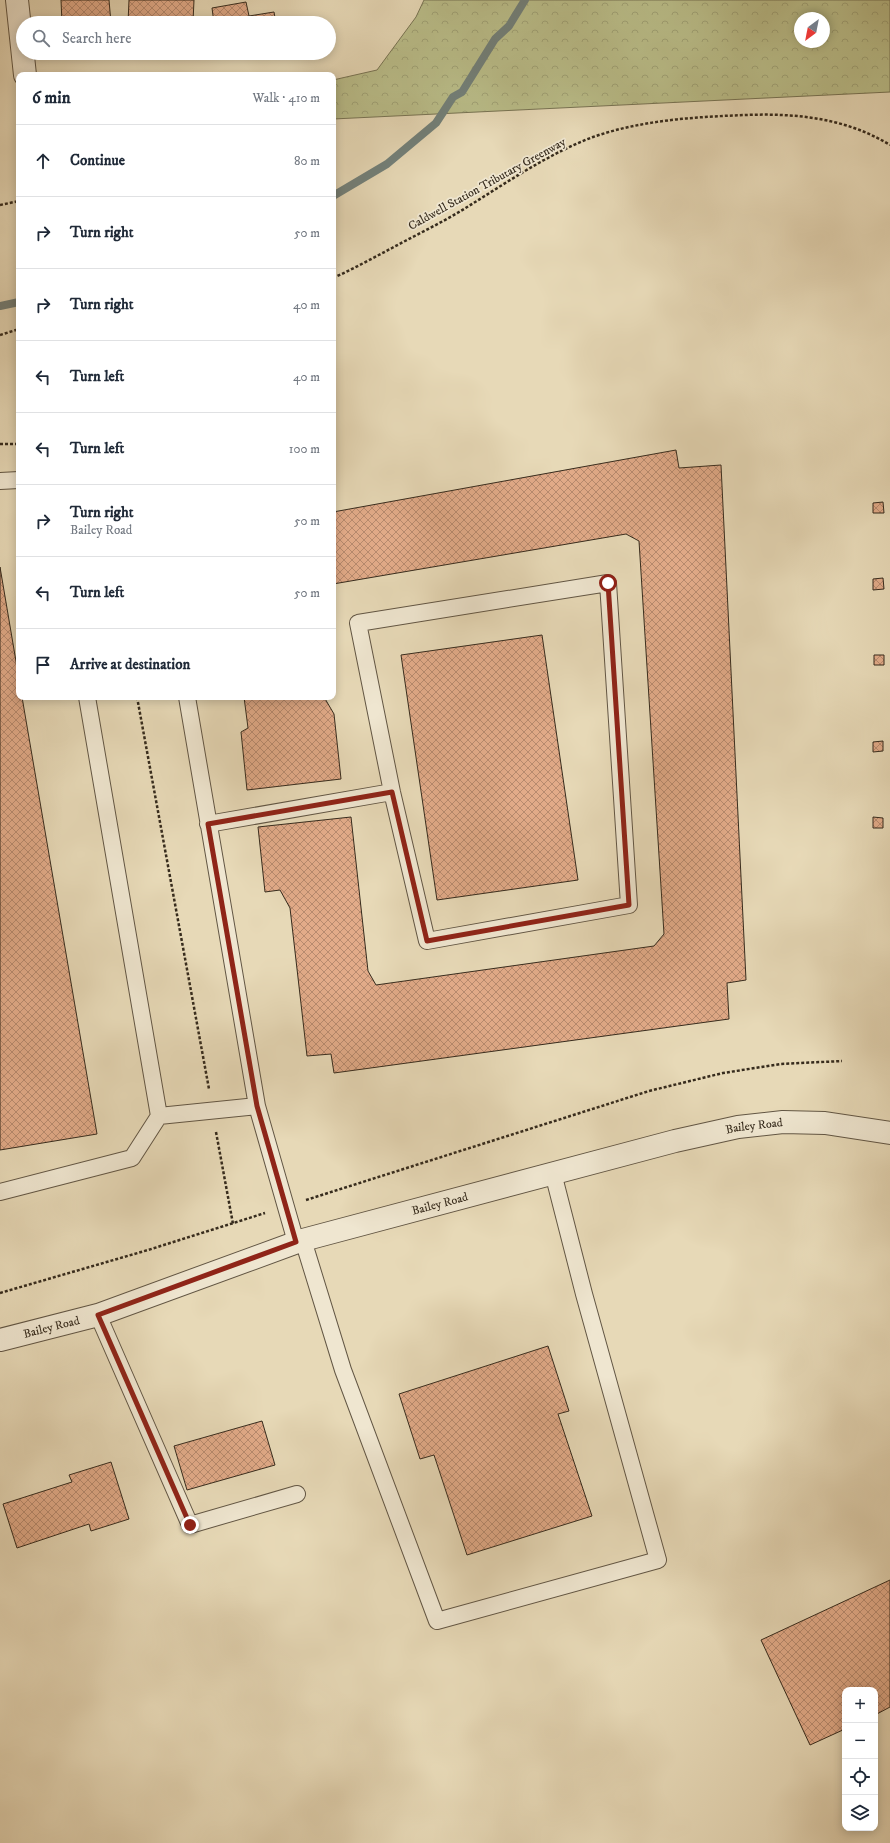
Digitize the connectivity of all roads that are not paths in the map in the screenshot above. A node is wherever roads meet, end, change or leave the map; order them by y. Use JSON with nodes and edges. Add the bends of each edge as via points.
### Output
{"nodes":[{"id":1,"x":16,"y":0,"type":"edge"},
{"id":2,"x":18,"y":16,"type":"edge"},
{"id":3,"x":23,"y":60,"type":"edge"},
{"id":4,"x":25,"y":72,"type":"edge"},
{"id":5,"x":16,"y":480,"type":"edge"},
{"id":6,"x":0,"y":481,"type":"edge"},
{"id":7,"x":88,"y":700,"type":"edge"},
{"id":8,"x":187,"y":700,"type":"edge"},
{"id":9,"x":392,"y":792,"type":"junction"},
{"id":10,"x":208,"y":824,"type":"junction"},
{"id":11,"x":257,"y":1106,"type":"junction"},
{"id":12,"x":159,"y":1116,"type":"junction"},
{"id":13,"x":890,"y":1133,"type":"edge"},
{"id":14,"x":553,"y":1173,"type":"junction"},
{"id":15,"x":0,"y":1192,"type":"edge"},
{"id":16,"x":300,"y":1241,"type":"junction"},
{"id":17,"x":98,"y":1315,"type":"junction"},
{"id":18,"x":0,"y":1340,"type":"edge"},
{"id":19,"x":297,"y":1494,"type":"dead end"}],
"edges":[{"from":1,"to":2,"type":"street"},
{"from":3,"to":4,"type":"street"},
{"from":5,"to":6,"type":"lane"},
{"from":7,"to":12,"type":"lane"},
{"from":8,"to":10,"type":"lane"},
{"from":9,"to":9,"type":"lane","via":[[427,941],[629,905],[608,583],[358,623]]},
{"from":9,"to":10,"type":"lane"},
{"from":10,"to":11,"type":"lane"},
{"from":11,"to":12,"type":"lane"},
{"from":11,"to":16,"type":"lane"},
{"from":12,"to":15,"type":"lane","via":[[132,1158]]},
{"from":13,"to":14,"type":"street","name":"Bailey Road","via":[[825,1123],[783,1122],[738,1127]]},
{"from":14,"to":16,"type":"street","name":"Bailey Road"},
{"from":14,"to":16,"type":"lane","via":[[658,1560],[437,1621],[343,1370]]},
{"from":16,"to":17,"type":"street","name":"Bailey Road"},
{"from":17,"to":18,"type":"street","name":"Bailey Road"},
{"from":17,"to":19,"type":"lane","via":[[190,1525]]}]}
